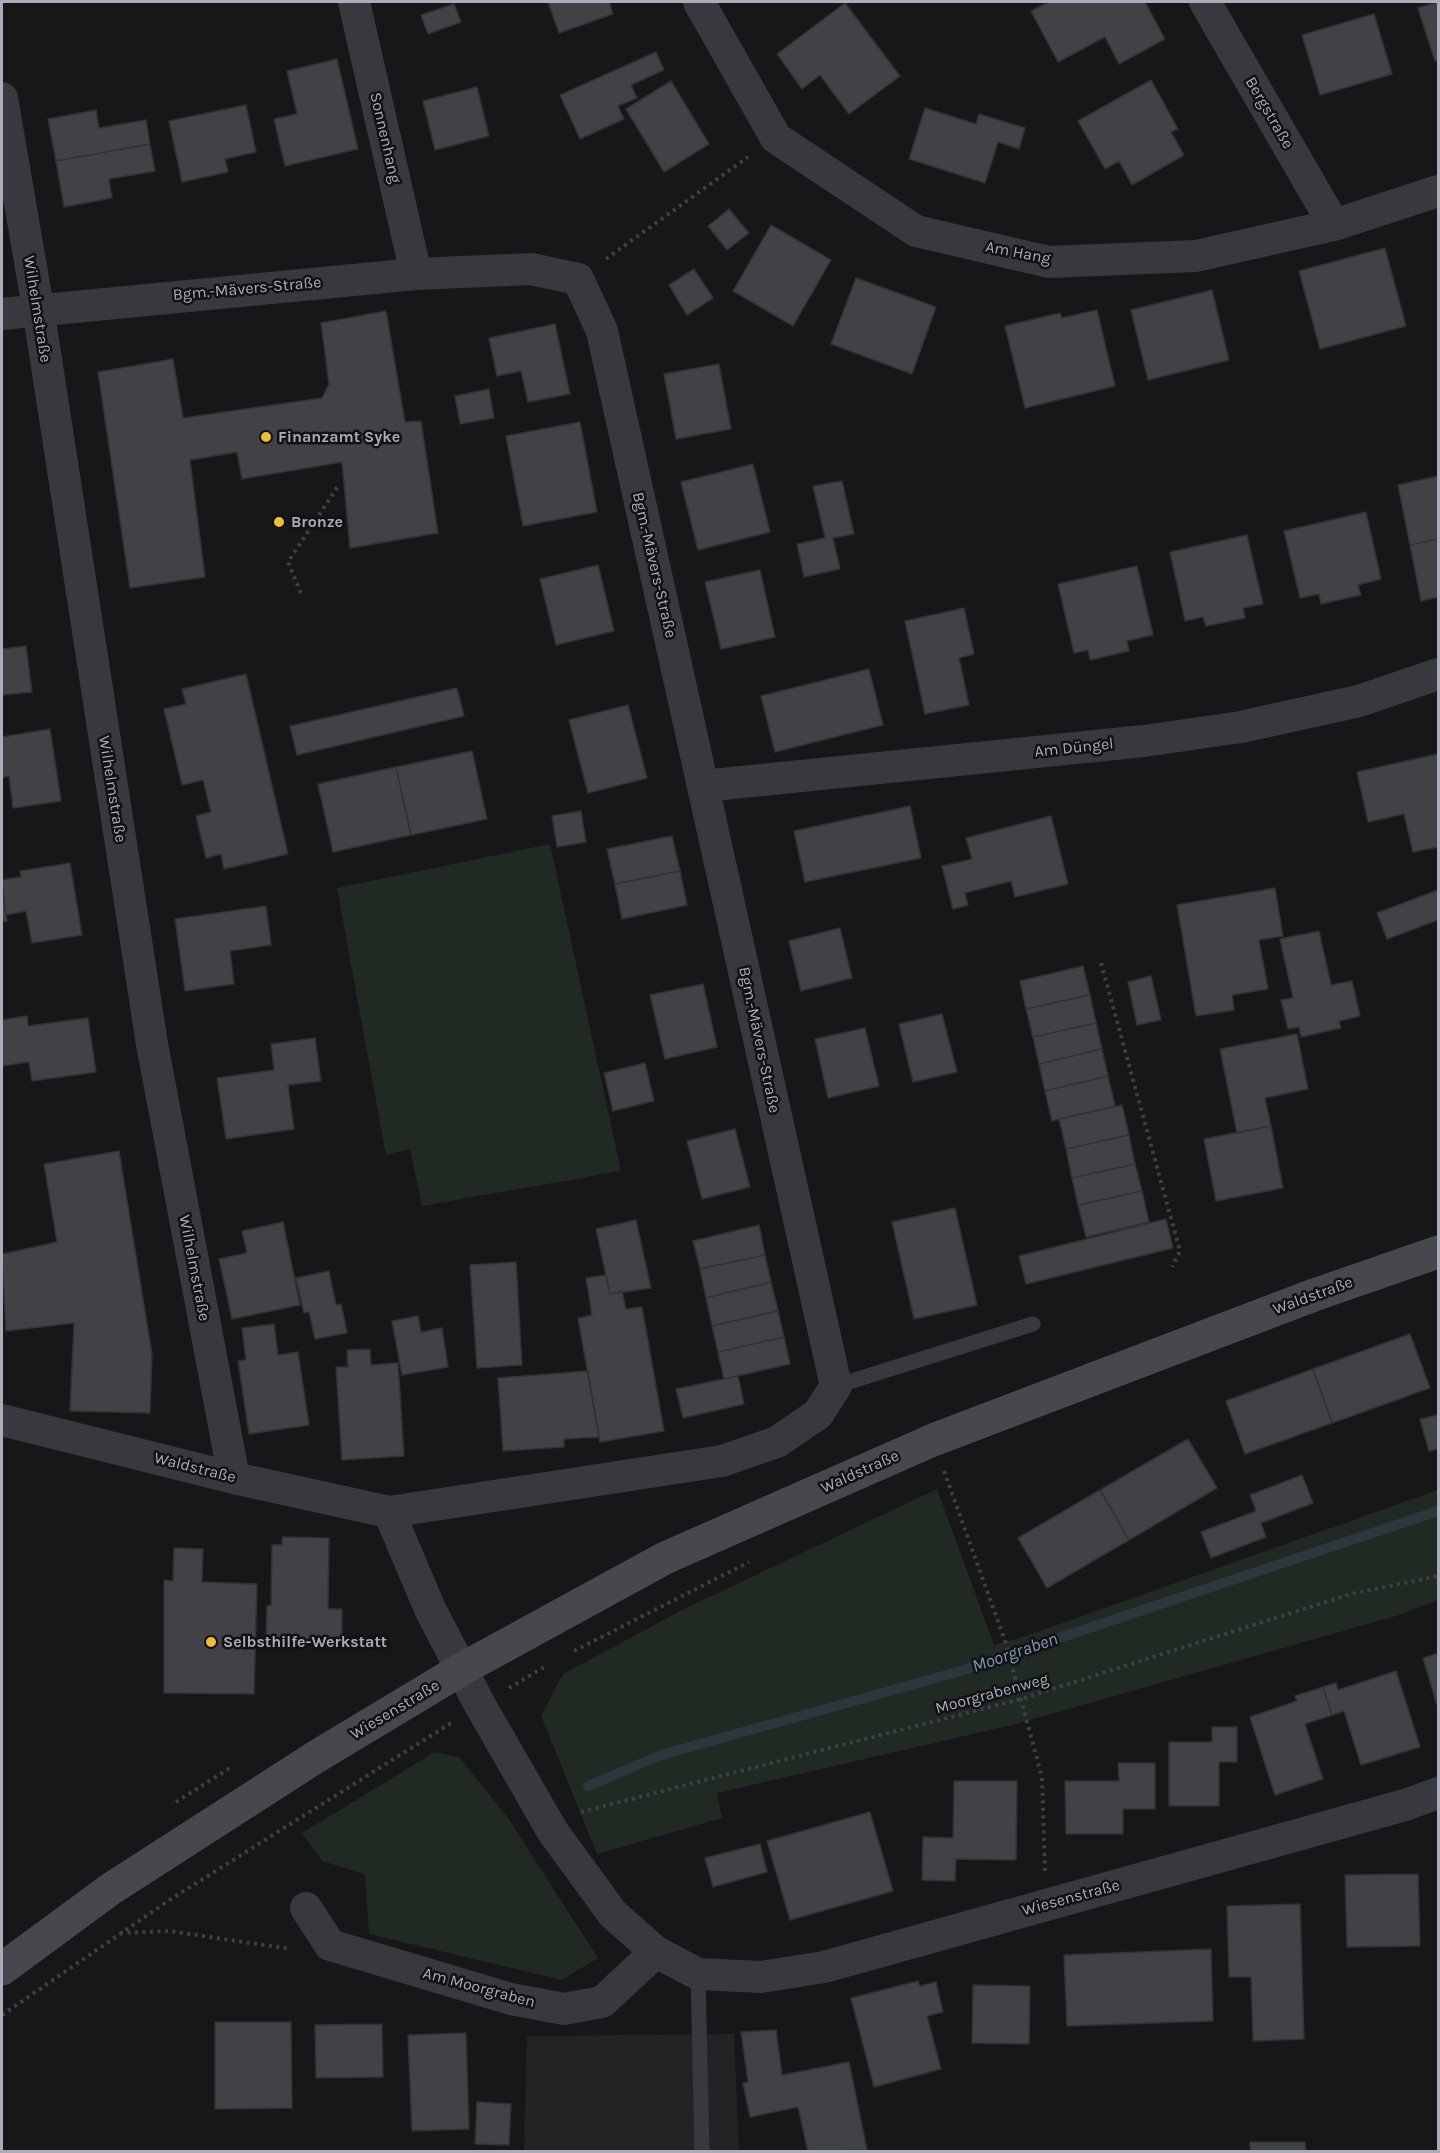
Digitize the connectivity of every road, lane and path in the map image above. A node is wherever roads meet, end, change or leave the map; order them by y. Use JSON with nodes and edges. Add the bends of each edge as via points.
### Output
{"nodes":[{"id":1,"x":354,"y":2,"type":"edge"},
{"id":2,"x":699,"y":2,"type":"edge"},
{"id":3,"x":1205,"y":2,"type":"edge"},
{"id":4,"x":2,"y":98,"type":"edge"},
{"id":5,"x":776,"y":138,"type":"junction"},
{"id":6,"x":1438,"y":191,"type":"edge"},
{"id":7,"x":1334,"y":225,"type":"junction"},
{"id":8,"x":416,"y":273,"type":"junction"},
{"id":9,"x":578,"y":279,"type":"junction"},
{"id":10,"x":38,"y":308,"type":"junction"},
{"id":11,"x":2,"y":314,"type":"edge"},
{"id":12,"x":338,"y":486,"type":"dead end"},
{"id":13,"x":301,"y":593,"type":"dead end"},
{"id":14,"x":1438,"y":674,"type":"edge"},
{"id":15,"x":704,"y":786,"type":"junction"},
{"id":16,"x":1101,"y":963,"type":"dead end"},
{"id":17,"x":1438,"y":1252,"type":"edge"},
{"id":18,"x":1172,"y":1267,"type":"dead end"},
{"id":19,"x":1034,"y":1324,"type":"dead end"},
{"id":20,"x":836,"y":1386,"type":"junction"},
{"id":21,"x":2,"y":1420,"type":"edge"},
{"id":22,"x":955,"y":1465,"type":"dead end"},
{"id":23,"x":944,"y":1469,"type":"junction"},
{"id":24,"x":933,"y":1474,"type":"dead end"},
{"id":25,"x":234,"y":1478,"type":"junction"},
{"id":26,"x":389,"y":1512,"type":"junction"},
{"id":27,"x":754,"y":1559,"type":"dead end"},
{"id":28,"x":1438,"y":1576,"type":"edge"},
{"id":29,"x":568,"y":1654,"type":"dead end"},
{"id":30,"x":548,"y":1665,"type":"dead end"},
{"id":31,"x":462,"y":1670,"type":"junction"},
{"id":32,"x":1021,"y":1700,"type":"junction"},
{"id":33,"x":480,"y":1705,"type":"junction"},
{"id":34,"x":1438,"y":1793,"type":"edge"},
{"id":35,"x":553,"y":1832,"type":"junction"},
{"id":36,"x":1047,"y":1905,"type":"junction"},
{"id":37,"x":306,"y":1908,"type":"dead end"},
{"id":38,"x":120,"y":1933,"type":"junction"},
{"id":39,"x":330,"y":1945,"type":"junction"},
{"id":40,"x":656,"y":1952,"type":"junction"},
{"id":41,"x":2,"y":1969,"type":"edge"},
{"id":42,"x":698,"y":1974,"type":"junction"},
{"id":43,"x":2,"y":2015,"type":"edge"},
{"id":44,"x":702,"y":2151,"type":"edge"}],
"edges":[{"from":1,"to":8,"type":"street","name":"Sonnenhang"},
{"from":2,"to":5,"type":"street","name":"Am Hang"},
{"from":3,"to":7,"type":"street","name":"Bergstraße"},
{"from":4,"to":10,"type":"street","name":"Wilhelmstraße"},
{"from":5,"to":7,"type":"street","name":"Am Hang","via":[[916,231],[1049,262],[1196,256]]},
{"from":5,"to":9,"type":"path"},
{"from":6,"to":7,"type":"street","name":"Am Hang"},
{"from":8,"to":9,"type":"street","name":"Bgm.-Mävers-Straße","via":[[531,269]]},
{"from":8,"to":10,"type":"street","name":"Bgm.-Mävers-Straße"},
{"from":9,"to":15,"type":"street","name":"Bgm.-Mävers-Straße","via":[[602,331]]},
{"from":10,"to":11,"type":"street","name":"Bgm.-Mävers-Straße"},
{"from":10,"to":25,"type":"street","name":"Wilhelmstraße","via":[[152,1044]]},
{"from":12,"to":13,"type":"path","via":[[288,562]]},
{"from":14,"to":15,"type":"street","name":"Am Düngel","via":[[1359,701],[1231,729]]},
{"from":15,"to":20,"type":"street","name":"Bgm.-Mävers-Straße"},
{"from":16,"to":18,"type":"path","via":[[1180,1251]]},
{"from":17,"to":31,"type":"main road","name":"Waldstraße","via":[[933,1440],[665,1558]]},
{"from":19,"to":20,"type":"lane"},
{"from":20,"to":26,"type":"street","name":"Waldstraße","via":[[818,1414],[777,1442],[722,1461]]},
{"from":21,"to":25,"type":"street","name":"Waldstraße"},
{"from":22,"to":23,"type":"path"},
{"from":23,"to":24,"type":"path"},
{"from":23,"to":32,"type":"path","via":[[1005,1641]]},
{"from":25,"to":26,"type":"street","name":"Waldstraße"},
{"from":26,"to":31,"type":"street","via":[[430,1610]]},
{"from":27,"to":29,"type":"path"},
{"from":28,"to":32,"type":"path","name":"Moorgrabenweg","via":[[1351,1594]]},
{"from":30,"to":33,"type":"path"},
{"from":31,"to":33,"type":"street","name":"Wiesenstraße"},
{"from":31,"to":41,"type":"main road","name":"Wiesenstraße","via":[[314,1758],[112,1888]]},
{"from":32,"to":35,"type":"path","name":"Moorgrabenweg","via":[[569,1815]]},
{"from":32,"to":36,"type":"path","via":[[1042,1777]]},
{"from":33,"to":35,"type":"street","name":"Wiesenstraße"},
{"from":33,"to":38,"type":"path"},
{"from":34,"to":36,"type":"street","name":"Wiesenstraße"},
{"from":35,"to":40,"type":"street","name":"Wiesenstraße","via":[[613,1914]]},
{"from":36,"to":42,"type":"street","name":"Wiesenstraße","via":[[824,1966],[761,1977]]},
{"from":37,"to":39,"type":"street"},
{"from":38,"to":39,"type":"path","via":[[169,1931],[309,1951]]},
{"from":38,"to":43,"type":"path"},
{"from":39,"to":40,"type":"street","name":"Am Moorgraben","via":[[511,1999],[564,2009],[602,2002]]},
{"from":40,"to":42,"type":"street","name":"Wiesenstraße"},
{"from":42,"to":44,"type":"lane"}]}
